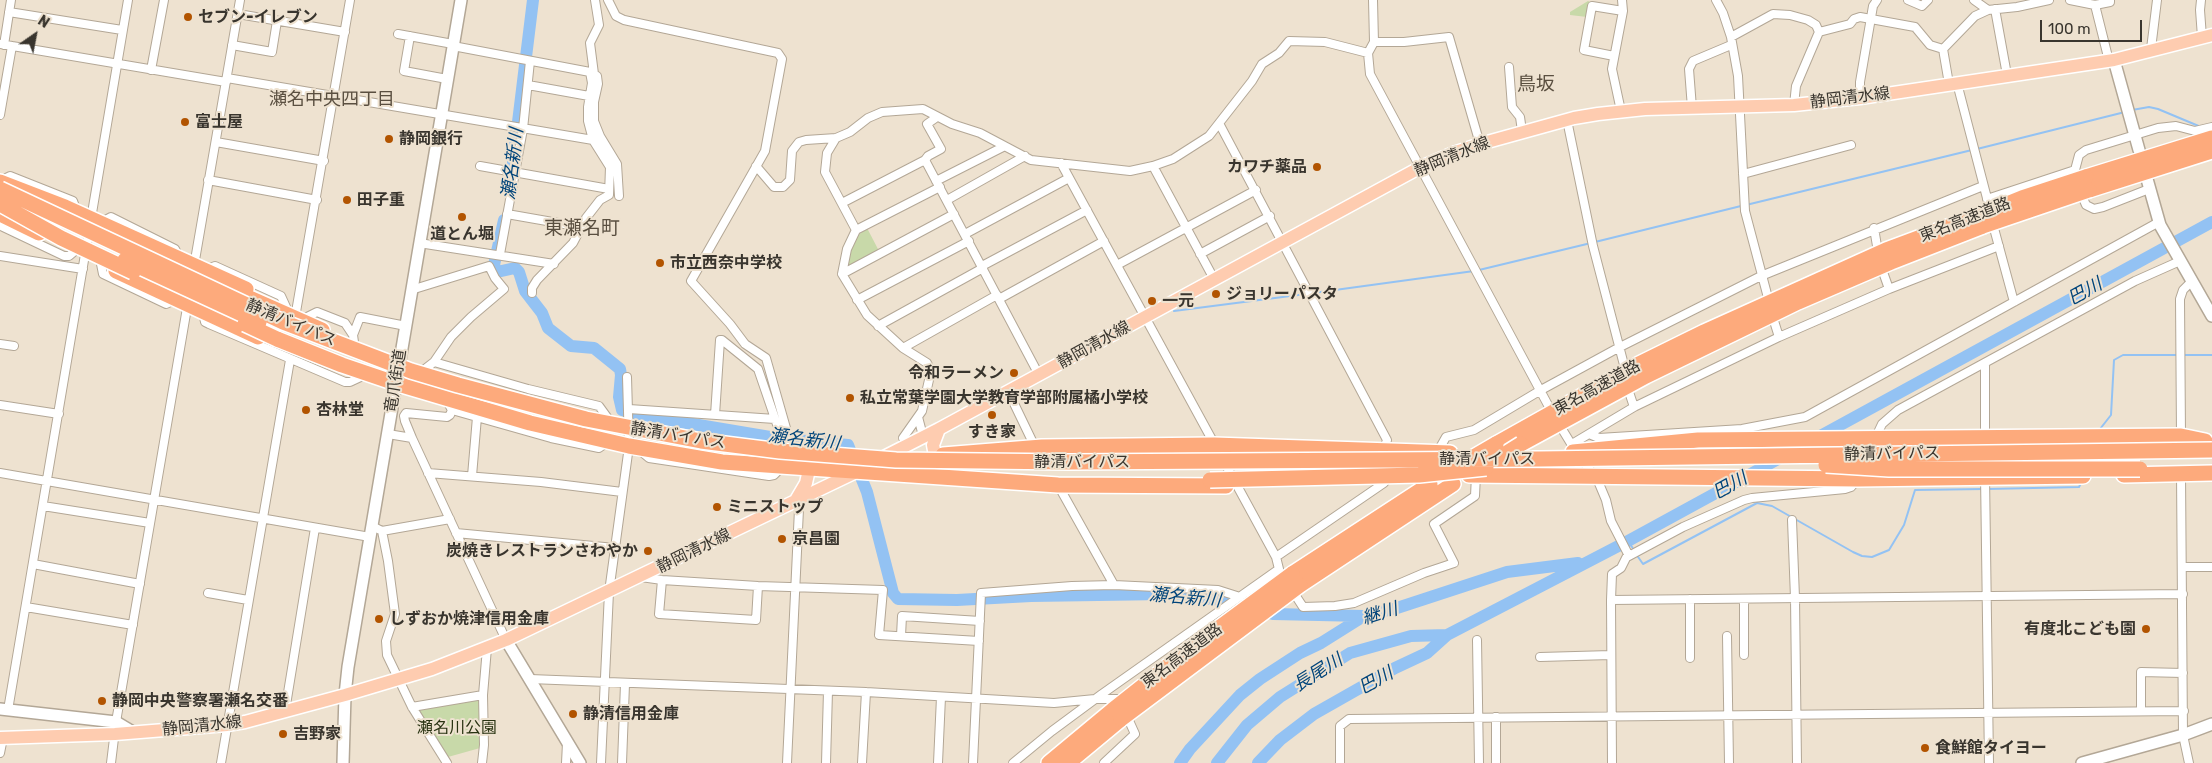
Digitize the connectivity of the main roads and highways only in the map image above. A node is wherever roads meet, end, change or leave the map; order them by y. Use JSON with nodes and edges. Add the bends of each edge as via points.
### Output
{"nodes":[{"id":1,"x":461,"y":0,"type":"edge"},
{"id":2,"x":2207,"y":36,"type":"edge"},
{"id":3,"x":2111,"y":60,"type":"junction"},
{"id":4,"x":2202,"y":137,"type":"edge"},
{"id":5,"x":2139,"y":150,"type":"dead end"},
{"id":6,"x":2212,"y":151,"type":"edge"},
{"id":7,"x":2084,"y":179,"type":"junction"},
{"id":8,"x":0,"y":181,"type":"edge"},
{"id":9,"x":2148,"y":184,"type":"road end"},
{"id":10,"x":0,"y":187,"type":"edge"},
{"id":11,"x":0,"y":200,"type":"edge"},
{"id":12,"x":0,"y":204,"type":"edge"},
{"id":13,"x":0,"y":214,"type":"edge"},
{"id":14,"x":1982,"y":220,"type":"junction"},
{"id":15,"x":2212,"y":316,"type":"edge"},
{"id":16,"x":330,"y":334,"type":"junction"},
{"id":17,"x":400,"y":360,"type":"junction"},
{"id":18,"x":342,"y":365,"type":"junction"},
{"id":19,"x":395,"y":383,"type":"junction"},
{"id":20,"x":939,"y":429,"type":"junction"},
{"id":21,"x":2210,"y":444,"type":"edge"},
{"id":22,"x":989,"y":451,"type":"junction"},
{"id":23,"x":935,"y":456,"type":"junction"},
{"id":24,"x":884,"y":457,"type":"junction"},
{"id":25,"x":2212,"y":459,"type":"edge"},
{"id":26,"x":1830,"y":460,"type":"junction"},
{"id":27,"x":805,"y":466,"type":"junction"},
{"id":28,"x":1484,"y":467,"type":"junction"},
{"id":29,"x":2212,"y":468,"type":"edge"},
{"id":30,"x":858,"y":471,"type":"junction"},
{"id":31,"x":2212,"y":473,"type":"edge"},
{"id":32,"x":1430,"y":480,"type":"junction"},
{"id":33,"x":1005,"y":481,"type":"junction"},
{"id":34,"x":796,"y":500,"type":"junction"},
{"id":35,"x":1291,"y":576,"type":"junction"},
{"id":36,"x":506,"y":640,"type":"junction"},
{"id":37,"x":345,"y":695,"type":"junction"},
{"id":38,"x":4,"y":710,"type":"edge"},
{"id":39,"x":1117,"y":714,"type":"junction"},
{"id":40,"x":2212,"y":724,"type":"edge"},
{"id":41,"x":116,"y":728,"type":"junction"},
{"id":42,"x":1,"y":738,"type":"edge"},
{"id":43,"x":2109,"y":759,"type":"edge"},
{"id":44,"x":343,"y":763,"type":"edge"},
{"id":45,"x":580,"y":763,"type":"edge"},
{"id":46,"x":1049,"y":763,"type":"edge"},
{"id":47,"x":1068,"y":763,"type":"edge"},
{"id":48,"x":2082,"y":763,"type":"edge"}],
"edges":[{"from":1,"to":17,"type":"main road","name":"竜爪街道"},
{"from":2,"to":3,"type":"main road","name":"静岡清水線"},
{"from":3,"to":5,"type":"main road"},
{"from":3,"to":20,"type":"main road","name":"静岡清水線","via":[[1794,105],[1621,111],[1567,120],[1480,144],[1421,167]]},
{"from":4,"to":7,"type":"highway","name":"東名高速道路"},
{"from":6,"to":7,"type":"highway","name":"東名高速道路"},
{"from":7,"to":14,"type":"highway","name":"東名高速道路","bridge":true},
{"from":8,"to":16,"type":"highway","via":[[296,312]]},
{"from":9,"to":15,"type":"main road","via":[[2160,223]]},
{"from":10,"to":16,"type":"highway","bridge":true,"via":[[54,208]]},
{"from":10,"to":28,"type":"highway","name":"静清バイパス","bridge":true,"via":[[284,322],[360,352],[458,385],[636,430],[780,451],[896,460]]},
{"from":11,"to":28,"type":"highway","name":"静清バイパス","bridge":true,"via":[[210,300],[363,364],[454,395],[533,417],[641,440],[774,460],[892,470],[1055,472]]},
{"from":12,"to":18,"type":"highway","bridge":true,"via":[[99,256],[277,339]]},
{"from":13,"to":18,"type":"highway","via":[[81,259],[100,264],[285,349]]},
{"from":14,"to":32,"type":"highway","name":"東名高速道路","bridge":true,"via":[[1886,250],[1704,332],[1639,364]]},
{"from":14,"to":35,"type":"highway","name":"東名高速道路","bridge":true,"via":[[1790,306],[1646,376]]},
{"from":16,"to":17,"type":"highway","via":[[353,339]]},
{"from":17,"to":19,"type":"main road","name":"竜爪街道"},
{"from":17,"to":24,"type":"highway","via":[[430,365],[537,401],[607,417],[628,415],[700,436]]},
{"from":18,"to":19,"type":"highway"},
{"from":19,"to":27,"type":"highway","via":[[449,405],[636,448],[722,462]]},
{"from":19,"to":37,"type":"main road","name":"竜爪街道","via":[[375,531]]},
{"from":20,"to":23,"type":"main road","via":[[933,445]]},
{"from":20,"to":24,"type":"main road","name":"静岡清水線"},
{"from":21,"to":22,"type":"highway","via":[[2181,436],[1698,440],[1437,453],[1214,445],[1035,447]]},
{"from":21,"to":26,"type":"highway","name":"静清バイパス","bridge":true},
{"from":21,"to":26,"type":"highway","bridge":true,"via":[[1946,444]]},
{"from":22,"to":23,"type":"highway"},
{"from":22,"to":28,"type":"highway","bridge":true,"via":[[1374,453]]},
{"from":23,"to":24,"type":"highway"},
{"from":24,"to":30,"type":"main road","name":"静岡清水線"},
{"from":25,"to":26,"type":"highway","name":"静清バイパス","bridge":true},
{"from":26,"to":28,"type":"highway","name":"静清バイパス","bridge":true},
{"from":26,"to":29,"type":"highway","bridge":true,"via":[[1889,469]]},
{"from":27,"to":30,"type":"highway"},
{"from":27,"to":34,"type":"main road","via":[[808,474],[806,483]]},
{"from":28,"to":31,"type":"highway","via":[[1593,475],[1858,479]]},
{"from":28,"to":32,"type":"highway"},
{"from":28,"to":33,"type":"highway","bridge":true,"via":[[1382,476]]},
{"from":30,"to":33,"type":"highway"},
{"from":30,"to":34,"type":"main road","name":"静岡清水線"},
{"from":32,"to":33,"type":"highway","via":[[1237,486],[1058,486]]},
{"from":32,"to":35,"type":"highway","name":"東名高速道路"},
{"from":34,"to":36,"type":"main road","name":"静岡清水線"},
{"from":35,"to":39,"type":"highway","name":"東名高速道路","bridge":true,"via":[[1181,656]]},
{"from":36,"to":37,"type":"main road","name":"静岡清水線","via":[[432,669]]},
{"from":36,"to":45,"type":"main road"},
{"from":37,"to":41,"type":"main road","name":"静岡清水線","via":[[227,725],[131,732]]},
{"from":37,"to":44,"type":"main road","name":"竜爪街道"},
{"from":38,"to":41,"type":"main road"},
{"from":39,"to":46,"type":"highway","name":"東名高速道路"},
{"from":39,"to":47,"type":"highway","name":"東名高速道路"},
{"from":40,"to":43,"type":"main road"},
{"from":41,"to":42,"type":"main road","name":"静岡清水線"},
{"from":43,"to":48,"type":"main road"}]}
